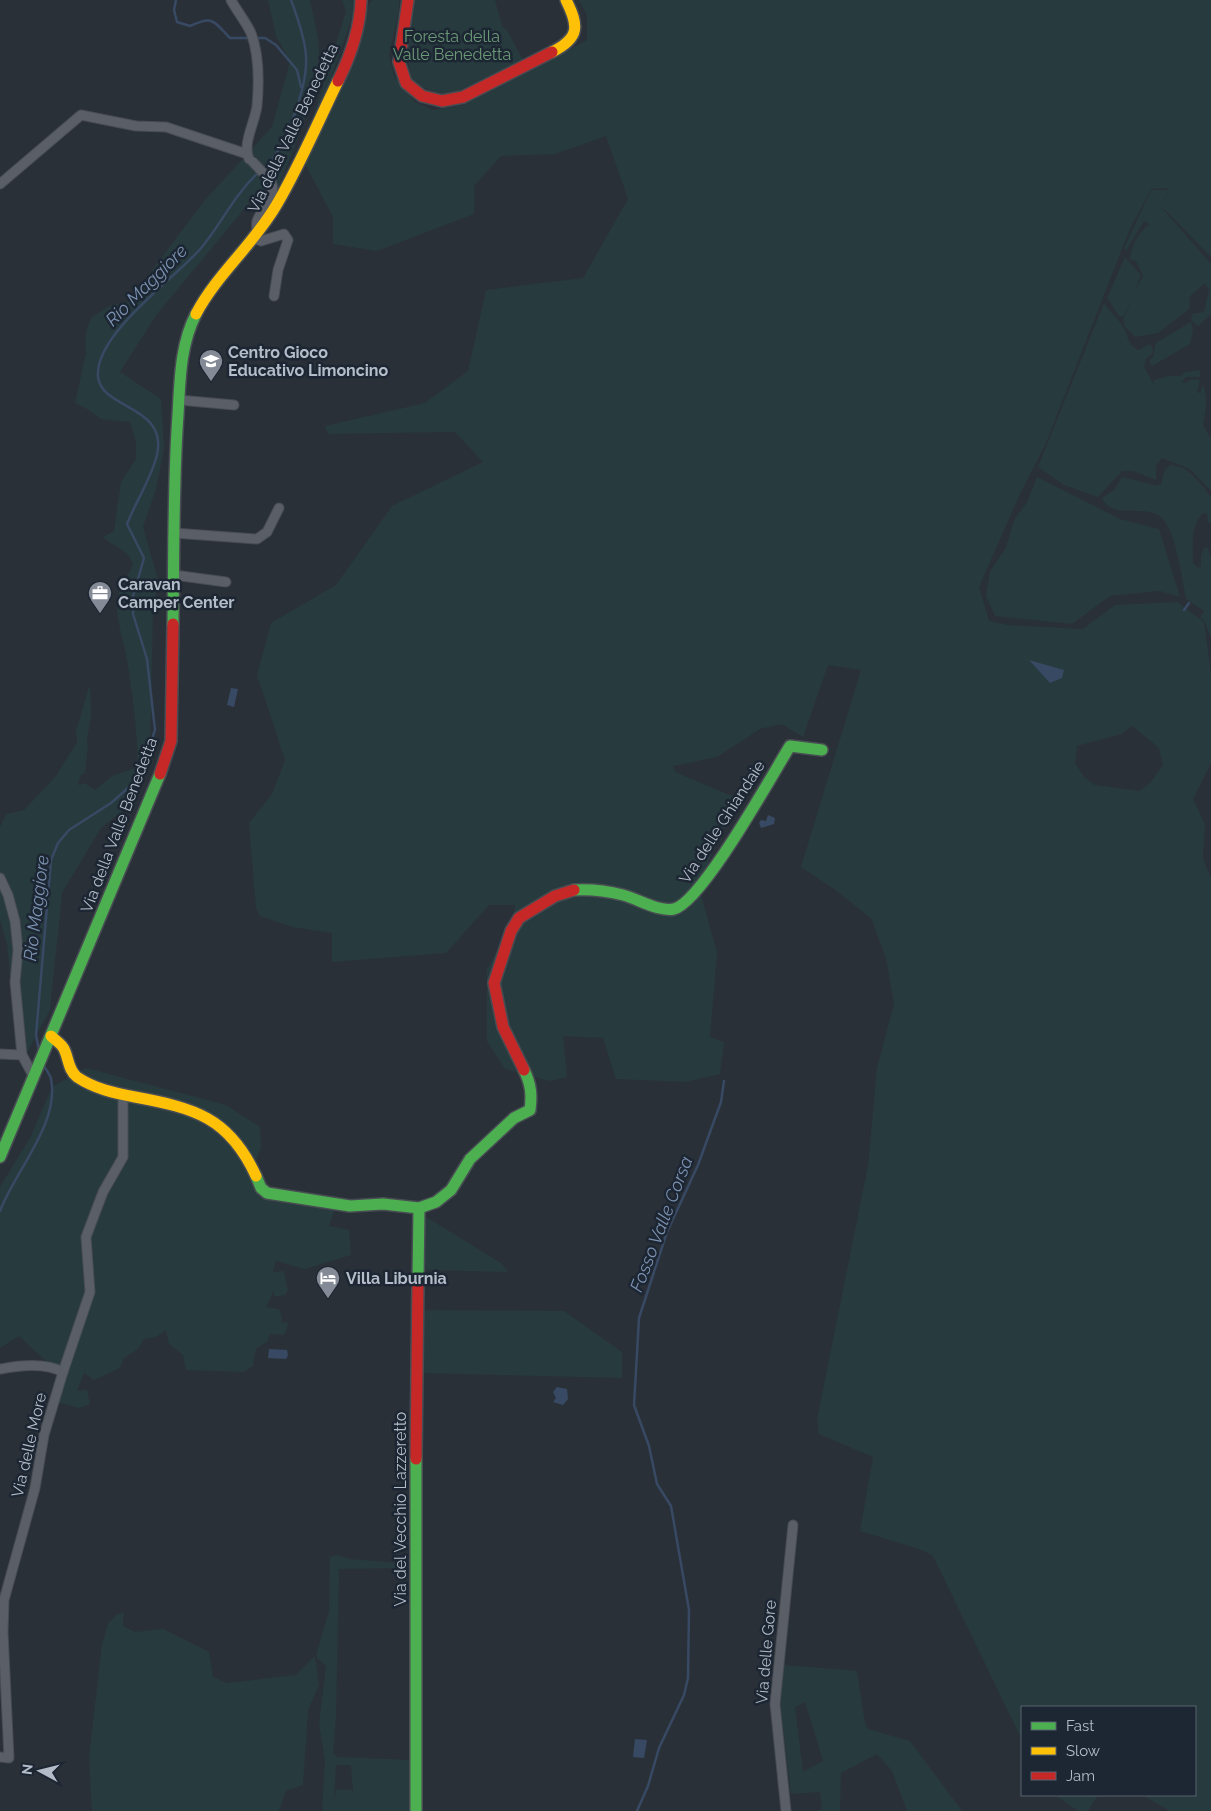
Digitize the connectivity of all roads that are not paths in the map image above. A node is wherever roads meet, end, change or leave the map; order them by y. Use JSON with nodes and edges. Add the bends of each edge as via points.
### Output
{"nodes":[{"id":1,"x":231,"y":0,"type":"edge"},
{"id":2,"x":361,"y":0,"type":"edge"},
{"id":3,"x":408,"y":0,"type":"edge"},
{"id":4,"x":566,"y":0,"type":"edge"},
{"id":5,"x":249,"y":158,"type":"junction"},
{"id":6,"x":0,"y":184,"type":"edge"},
{"id":7,"x":255,"y":235,"type":"junction"},
{"id":8,"x":274,"y":296,"type":"dead end"},
{"id":9,"x":179,"y":400,"type":"junction"},
{"id":10,"x":234,"y":405,"type":"dead end"},
{"id":11,"x":279,"y":508,"type":"dead end"},
{"id":12,"x":174,"y":533,"type":"junction"},
{"id":13,"x":174,"y":575,"type":"junction"},
{"id":14,"x":226,"y":582,"type":"dead end"},
{"id":15,"x":822,"y":750,"type":"dead end"},
{"id":16,"x":0,"y":878,"type":"edge"},
{"id":17,"x":51,"y":1036,"type":"junction"},
{"id":18,"x":0,"y":1054,"type":"edge"},
{"id":19,"x":22,"y":1055,"type":"junction"},
{"id":20,"x":36,"y":1073,"type":"junction"},
{"id":21,"x":124,"y":1094,"type":"junction"},
{"id":22,"x":0,"y":1157,"type":"edge"},
{"id":23,"x":419,"y":1208,"type":"junction"},
{"id":24,"x":0,"y":1369,"type":"edge"},
{"id":25,"x":63,"y":1372,"type":"junction"},
{"id":26,"x":793,"y":1525,"type":"dead end"},
{"id":27,"x":0,"y":1757,"type":"edge"},
{"id":28,"x":416,"y":1811,"type":"edge"},
{"id":29,"x":786,"y":1811,"type":"edge"}],
"edges":[{"from":1,"to":5,"type":"street","via":[[251,33],[255,50],[257,105]]},
{"from":2,"to":7,"type":"street","name":"Via della Valle Benedetta","via":[[360,24],[348,61],[277,204]]},
{"from":3,"to":4,"type":"street","via":[[400,53],[402,73],[420,96],[445,102],[463,97],[565,46],[572,40],[576,21]]},
{"from":5,"to":6,"type":"street","via":[[166,127],[136,126],[81,115]]},
{"from":5,"to":7,"type":"street","bridge":true,"via":[[269,179],[273,192],[257,221]]},
{"from":7,"to":8,"type":"street","name":"Via della Valle Benedetta","via":[[261,241],[284,234],[288,240]]},
{"from":7,"to":9,"type":"street","name":"Via della Valle Benedetta","via":[[206,295],[197,311],[185,342]]},
{"from":9,"to":10,"type":"street"},
{"from":9,"to":12,"type":"street","name":"Via della Valle Benedetta"},
{"from":11,"to":12,"type":"street","via":[[267,532],[257,539]]},
{"from":12,"to":13,"type":"street","name":"Via della Valle Benedetta"},
{"from":13,"to":14,"type":"street"},
{"from":13,"to":17,"type":"street","name":"Via della Valle Benedetta","via":[[171,741]]},
{"from":15,"to":23,"type":"street","name":"Via delle Ghiandaie","via":[[790,746],[706,880],[686,903],[673,909],[656,907],[622,895],[589,889],[571,890],[519,918],[511,931],[494,982],[503,1027],[529,1080],[530,1110],[514,1118],[470,1159],[451,1190],[436,1202]]},
{"from":16,"to":19,"type":"street","via":[[15,921]]},
{"from":17,"to":20,"type":"street","name":"Via della Valle Benedetta"},
{"from":17,"to":21,"type":"street","via":[[64,1048],[70,1069],[76,1076],[105,1090]]},
{"from":18,"to":19,"type":"street"},
{"from":19,"to":20,"type":"street"},
{"from":20,"to":22,"type":"street","name":"Via della Valle Benedetta"},
{"from":21,"to":23,"type":"street","via":[[176,1105],[216,1122],[234,1140],[267,1193],[350,1206],[383,1204]]},
{"from":21,"to":25,"type":"street","via":[[122,1157],[103,1192],[86,1237],[90,1292]]},
{"from":23,"to":28,"type":"street","name":"Via del Vecchio Lazzeretto"},
{"from":24,"to":25,"type":"street","via":[[32,1365],[55,1367]]},
{"from":25,"to":27,"type":"street","name":"Via delle More","via":[[44,1435],[35,1488],[4,1600],[9,1758]]},
{"from":26,"to":29,"type":"street","name":"Via delle Gore","via":[[774,1704]]}]}
